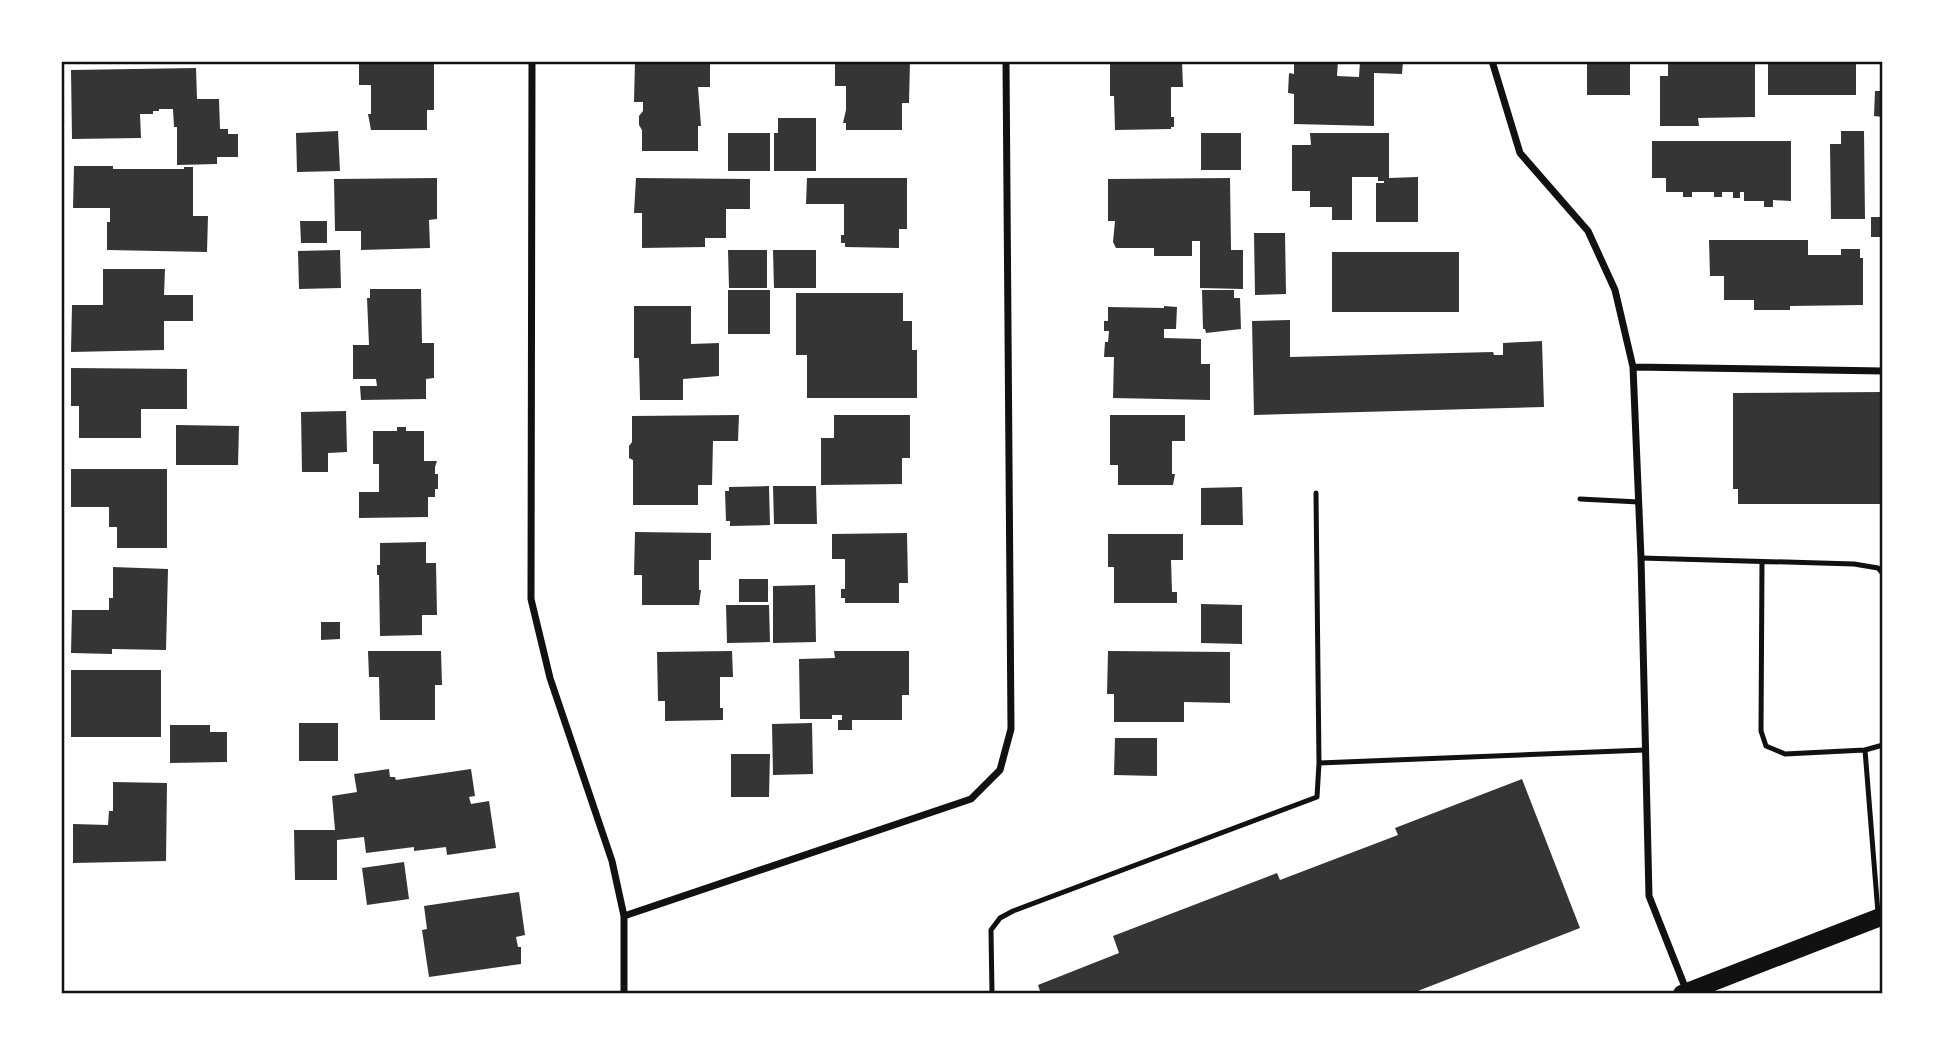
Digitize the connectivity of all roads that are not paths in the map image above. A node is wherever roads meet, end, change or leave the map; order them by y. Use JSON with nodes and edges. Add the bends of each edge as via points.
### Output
{"nodes":[{"id":1,"x":532,"y":61,"type":"edge"},
{"id":2,"x":1006,"y":61,"type":"edge"},
{"id":3,"x":1492,"y":61,"type":"edge"},
{"id":4,"x":1633,"y":367,"type":"junction"},
{"id":5,"x":1883,"y":372,"type":"edge"},
{"id":6,"x":1316,"y":494,"type":"dead end"},
{"id":7,"x":1580,"y":499,"type":"dead end"},
{"id":8,"x":1639,"y":502,"type":"junction"},
{"id":9,"x":1641,"y":558,"type":"junction"},
{"id":10,"x":1762,"y":562,"type":"junction"},
{"id":11,"x":1883,"y":573,"type":"edge"},
{"id":12,"x":1883,"y":745,"type":"edge"},
{"id":13,"x":1644,"y":750,"type":"junction"},
{"id":14,"x":1865,"y":750,"type":"junction"},
{"id":15,"x":1320,"y":763,"type":"junction"},
{"id":16,"x":624,"y":916,"type":"junction"},
{"id":17,"x":1880,"y":917,"type":"edge"},
{"id":18,"x":1685,"y":993,"type":"edge"},
{"id":19,"x":624,"y":994,"type":"edge"},
{"id":20,"x":992,"y":994,"type":"edge"}],
"edges":[{"from":1,"to":16,"type":"street","via":[[531,599],[550,678],[612,861]]},
{"from":2,"to":16,"type":"street","via":[[1012,729],[1000,771],[971,799]]},
{"from":3,"to":4,"type":"street","via":[[1520,153],[1588,230],[1615,290]]},
{"from":4,"to":5,"type":"street"},
{"from":4,"to":8,"type":"street"},
{"from":6,"to":15,"type":"lane"},
{"from":7,"to":8,"type":"lane"},
{"from":8,"to":9,"type":"street"},
{"from":9,"to":10,"type":"lane"},
{"from":9,"to":13,"type":"street"},
{"from":10,"to":11,"type":"lane","via":[[1854,564]]},
{"from":10,"to":14,"type":"lane","via":[[1761,731],[1766,747],[1785,754]]},
{"from":12,"to":14,"type":"lane"},
{"from":13,"to":15,"type":"lane"},
{"from":13,"to":18,"type":"street","via":[[1649,896]]},
{"from":14,"to":17,"type":"lane"},
{"from":15,"to":20,"type":"lane","via":[[1317,797],[1000,918],[992,930]]},
{"from":16,"to":19,"type":"street"},
{"from":17,"to":18,"type":"main road"}]}
